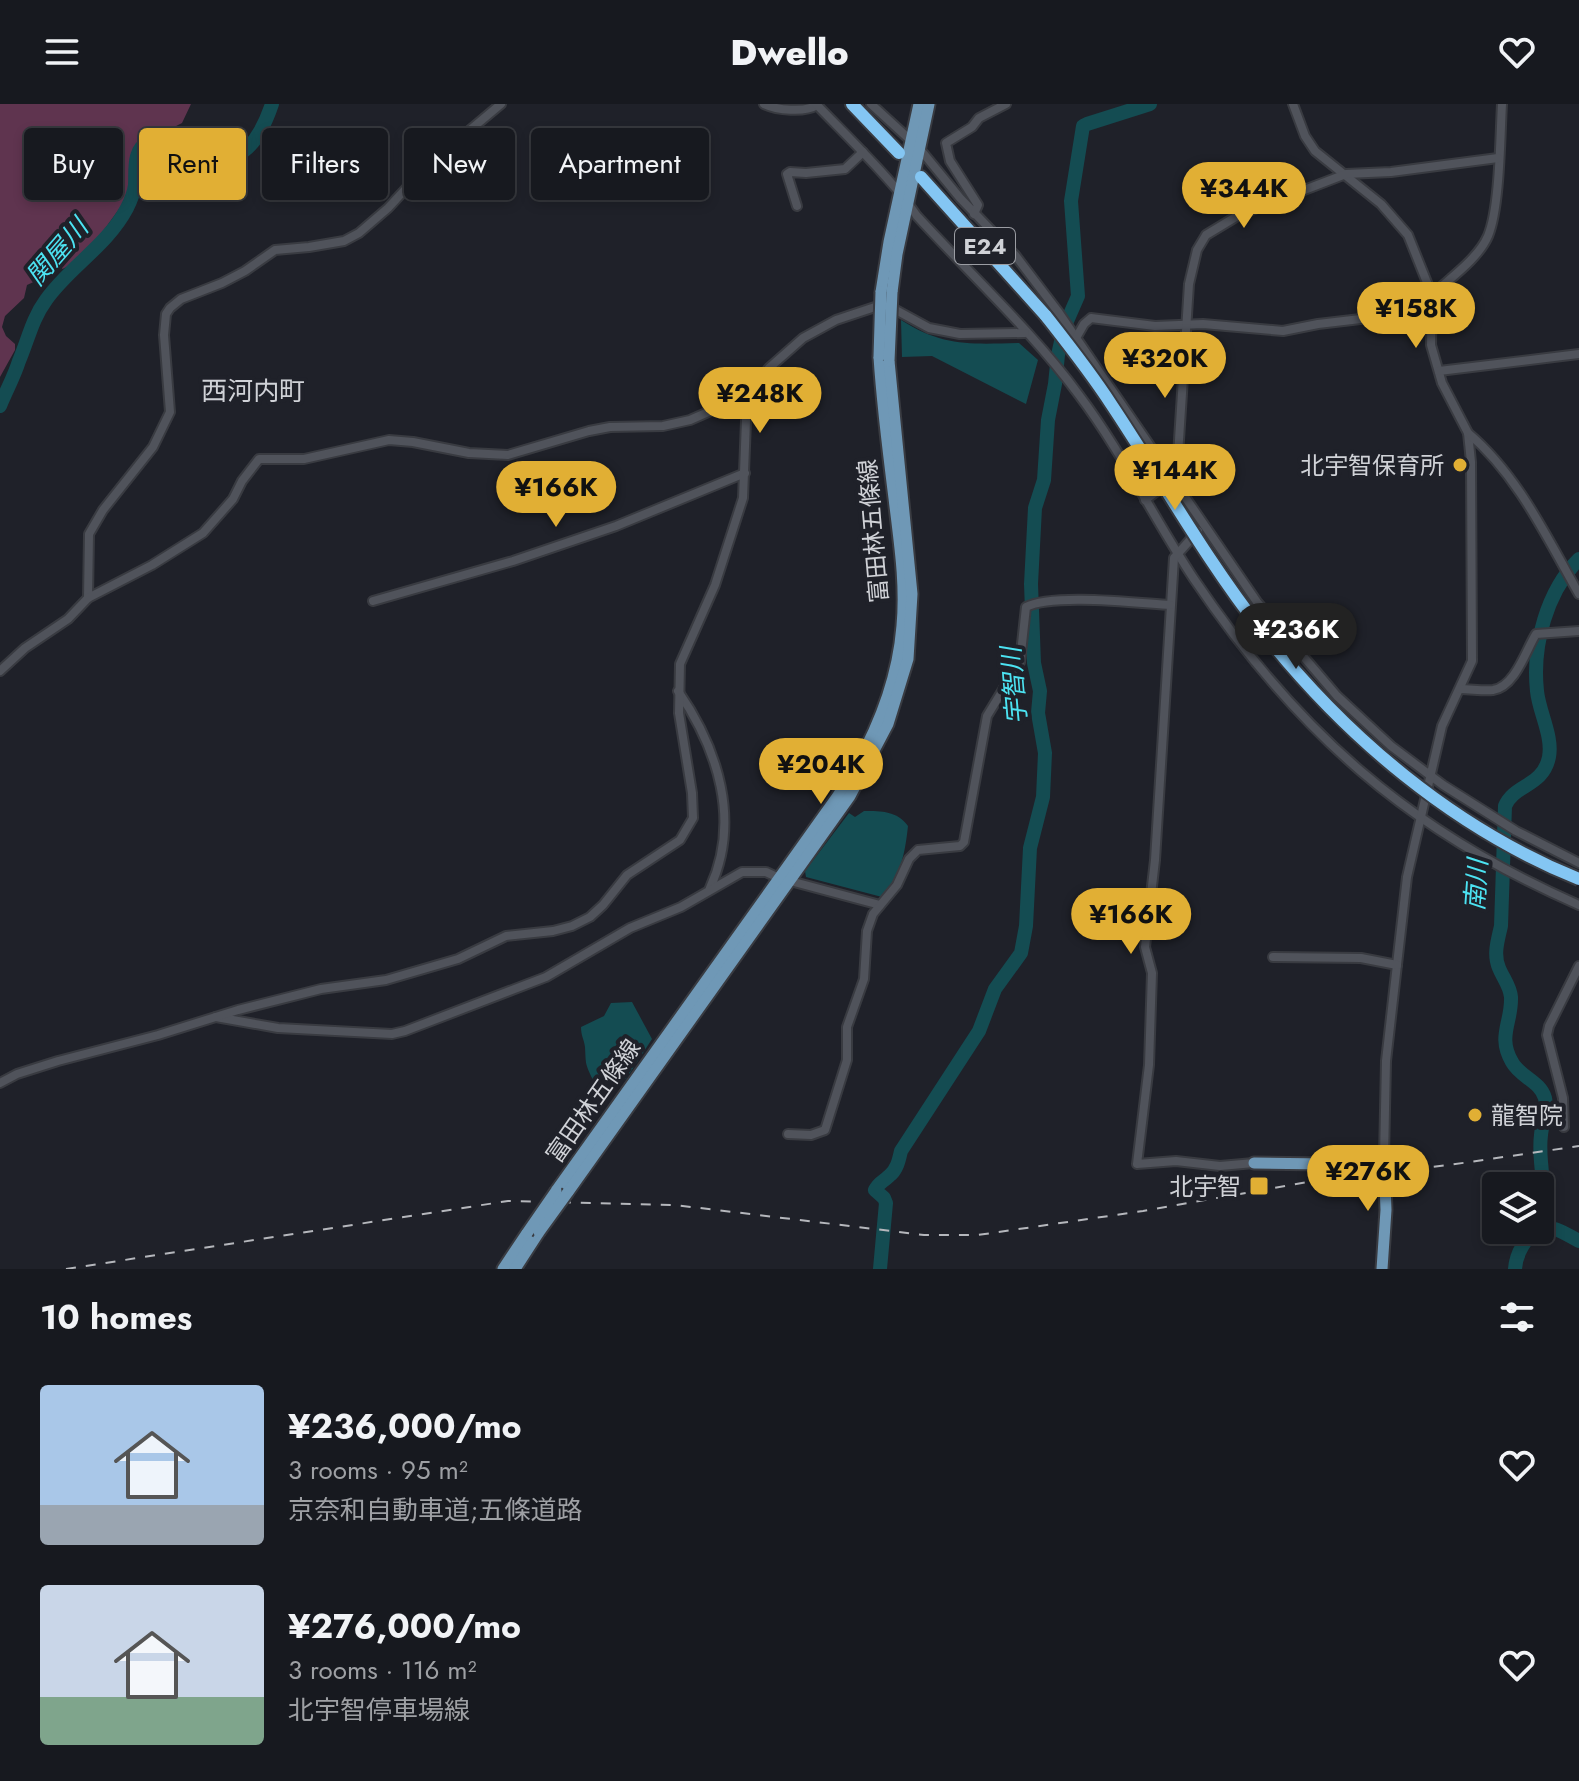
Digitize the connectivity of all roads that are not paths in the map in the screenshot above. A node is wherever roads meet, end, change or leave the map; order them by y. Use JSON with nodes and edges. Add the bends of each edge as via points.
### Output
{"nodes":[{"id":1,"x":501,"y":104,"type":"edge"},
{"id":2,"x":764,"y":104,"type":"edge"},
{"id":3,"x":816,"y":104,"type":"edge"},
{"id":4,"x":852,"y":104,"type":"edge"},
{"id":5,"x":871,"y":104,"type":"edge"},
{"id":6,"x":919,"y":104,"type":"edge"},
{"id":7,"x":929,"y":104,"type":"edge"},
{"id":8,"x":1006,"y":104,"type":"edge"},
{"id":9,"x":1293,"y":104,"type":"edge"},
{"id":10,"x":1502,"y":104,"type":"edge"},
{"id":11,"x":915,"y":143,"type":"junction"},
{"id":12,"x":863,"y":152,"type":"junction"},
{"id":13,"x":899,"y":153,"type":"dead end"},
{"id":14,"x":1498,"y":158,"type":"junction"},
{"id":15,"x":1346,"y":174,"type":"junction"},
{"id":16,"x":921,"y":177,"type":"dead end"},
{"id":17,"x":900,"y":193,"type":"junction"},
{"id":18,"x":908,"y":204,"type":"junction"},
{"id":19,"x":797,"y":206,"type":"dead end"},
{"id":20,"x":974,"y":214,"type":"junction"},
{"id":21,"x":886,"y":292,"type":"junction"},
{"id":22,"x":1432,"y":295,"type":"junction"},
{"id":23,"x":1053,"y":314,"type":"junction"},
{"id":24,"x":1431,"y":324,"type":"junction"},
{"id":25,"x":1186,"y":326,"type":"junction"},
{"id":26,"x":1025,"y":333,"type":"junction"},
{"id":27,"x":1076,"y":338,"type":"junction"},
{"id":28,"x":1579,"y":354,"type":"edge"},
{"id":29,"x":1439,"y":371,"type":"junction"},
{"id":30,"x":1111,"y":387,"type":"junction"},
{"id":31,"x":747,"y":395,"type":"junction"},
{"id":32,"x":1082,"y":398,"type":"junction"},
{"id":33,"x":1468,"y":433,"type":"junction"},
{"id":34,"x":745,"y":473,"type":"junction"},
{"id":35,"x":1172,"y":480,"type":"junction"},
{"id":36,"x":1145,"y":500,"type":"junction"},
{"id":37,"x":1204,"y":525,"type":"junction"},
{"id":38,"x":1178,"y":552,"type":"junction"},
{"id":39,"x":1579,"y":594,"type":"edge"},
{"id":40,"x":88,"y":598,"type":"junction"},
{"id":41,"x":373,"y":601,"type":"dead end"},
{"id":42,"x":1170,"y":605,"type":"junction"},
{"id":43,"x":1579,"y":631,"type":"edge"},
{"id":44,"x":0,"y":671,"type":"edge"},
{"id":45,"x":1460,"y":689,"type":"junction"},
{"id":46,"x":678,"y":690,"type":"junction"},
{"id":47,"x":1432,"y":774,"type":"junction"},
{"id":48,"x":1420,"y":819,"type":"junction"},
{"id":49,"x":1579,"y":863,"type":"edge"},
{"id":50,"x":1579,"y":879,"type":"edge"},
{"id":51,"x":784,"y":880,"type":"junction"},
{"id":52,"x":709,"y":890,"type":"junction"},
{"id":53,"x":880,"y":905,"type":"junction"},
{"id":54,"x":1579,"y":905,"type":"edge"},
{"id":55,"x":1273,"y":957,"type":"dead end"},
{"id":56,"x":1397,"y":965,"type":"junction"},
{"id":57,"x":1579,"y":966,"type":"edge"},
{"id":58,"x":215,"y":1017,"type":"junction"},
{"id":59,"x":0,"y":1083,"type":"edge"},
{"id":60,"x":1564,"y":1127,"type":"dead end"},
{"id":61,"x":788,"y":1134,"type":"dead end"},
{"id":62,"x":1384,"y":1158,"type":"junction"},
{"id":63,"x":1254,"y":1163,"type":"joint"},
{"id":64,"x":533,"y":1233,"type":"junction"},
{"id":65,"x":503,"y":1269,"type":"edge"},
{"id":66,"x":515,"y":1269,"type":"edge"},
{"id":67,"x":1382,"y":1269,"type":"edge"}],
"edges":[{"from":1,"to":40,"type":"street","via":[[359,233],[344,241],[275,250],[170,308],[164,335],[170,412],[153,447],[89,534]]},
{"from":2,"to":3,"type":"street","via":[[808,110]]},
{"from":3,"to":12,"type":"street"},
{"from":4,"to":13,"type":"highway"},
{"from":5,"to":11,"type":"street"},
{"from":6,"to":11,"type":"main road","name":"富田林五條線"},
{"from":7,"to":11,"type":"main road","name":"富田林五條線"},
{"from":8,"to":20,"type":"street","via":[[946,143],[950,161],[978,205]]},
{"from":9,"to":15,"type":"street","via":[[1315,151]]},
{"from":10,"to":14,"type":"street"},
{"from":11,"to":17,"type":"main road","name":"富田林五條線"},
{"from":11,"to":18,"type":"main road","name":"富田林五條線"},
{"from":11,"to":20,"type":"street"},
{"from":12,"to":17,"type":"street"},
{"from":12,"to":19,"type":"street","via":[[845,169],[787,174]]},
{"from":14,"to":15,"type":"street"},
{"from":14,"to":22,"type":"street","via":[[1488,236]]},
{"from":15,"to":22,"type":"street","via":[[1408,235]]},
{"from":15,"to":25,"type":"street","via":[[1239,215],[1206,235],[1189,284]]},
{"from":16,"to":23,"type":"highway","number":"E24"},
{"from":17,"to":18,"type":"street"},
{"from":17,"to":21,"type":"main road","name":"富田林五條線"},
{"from":18,"to":21,"type":"main road","name":"富田林五條線"},
{"from":18,"to":26,"type":"street"},
{"from":20,"to":23,"type":"street","via":[[1015,255]]},
{"from":21,"to":51,"type":"main road","name":"富田林五條線","bridge":true,"via":[[884,359],[904,592],[898,658],[864,752]]},
{"from":22,"to":24,"type":"street"},
{"from":23,"to":27,"type":"street"},
{"from":23,"to":50,"type":"highway","number":"E24","bridge":true,"via":[[1228,584],[1333,713],[1445,806],[1526,855]]},
{"from":24,"to":25,"type":"street","via":[[1369,318],[1283,331]]},
{"from":24,"to":29,"type":"street"},
{"from":25,"to":27,"type":"street","via":[[1091,318]]},
{"from":25,"to":35,"type":"street","via":[[1177,471]]},
{"from":26,"to":31,"type":"street","via":[[960,334],[875,307],[803,338]]},
{"from":26,"to":32,"type":"street"},
{"from":27,"to":30,"type":"street"},
{"from":28,"to":29,"type":"street"},
{"from":29,"to":33,"type":"street"},
{"from":30,"to":32,"type":"street"},
{"from":30,"to":35,"type":"street"},
{"from":31,"to":34,"type":"street"},
{"from":31,"to":40,"type":"street","via":[[677,423],[589,431],[508,455],[389,440],[304,459],[265,457],[254,463],[233,499],[203,533]]},
{"from":32,"to":36,"type":"street"},
{"from":33,"to":39,"type":"street","via":[[1508,475]]},
{"from":33,"to":45,"type":"street","via":[[1474,640]]},
{"from":34,"to":41,"type":"street","via":[[616,526]]},
{"from":34,"to":46,"type":"street","via":[[743,498],[719,575],[680,664]]},
{"from":35,"to":36,"type":"street"},
{"from":35,"to":37,"type":"street"},
{"from":36,"to":38,"type":"street"},
{"from":37,"to":38,"type":"street"},
{"from":37,"to":47,"type":"street","via":[[1281,633],[1337,696],[1391,746]]},
{"from":38,"to":42,"type":"street"},
{"from":38,"to":48,"type":"street","via":[[1273,686],[1359,772]]},
{"from":40,"to":44,"type":"street"},
{"from":42,"to":53,"type":"street","via":[[1058,601],[1026,607],[1020,662],[987,716],[964,842],[918,850]]},
{"from":42,"to":63,"type":"street","via":[[1145,947],[1152,973],[1149,1065],[1137,1164]]},
{"from":43,"to":45,"type":"street","via":[[1536,634],[1517,669],[1497,690]]},
{"from":45,"to":47,"type":"street","via":[[1442,726]]},
{"from":46,"to":52,"type":"street","via":[[705,733],[724,800],[723,849]]},
{"from":46,"to":58,"type":"street","via":[[693,818],[680,840],[627,875],[590,917],[553,931],[506,936],[458,959],[386,980],[321,989]]},
{"from":47,"to":48,"type":"street"},
{"from":47,"to":49,"type":"street","via":[[1516,831]]},
{"from":48,"to":54,"type":"street","via":[[1491,863]]},
{"from":48,"to":56,"type":"street"},
{"from":51,"to":52,"type":"street","via":[[766,872],[742,872]]},
{"from":51,"to":53,"type":"street"},
{"from":51,"to":64,"type":"main road","name":"富田林五條線","bridge":true},
{"from":52,"to":58,"type":"street","via":[[546,977],[405,1031],[278,1028]]},
{"from":53,"to":61,"type":"street","via":[[867,931],[864,979],[847,1027],[847,1060],[825,1130]]},
{"from":55,"to":56,"type":"street","via":[[1361,958]]},
{"from":56,"to":62,"type":"street","via":[[1386,1061]]},
{"from":57,"to":60,"type":"street","via":[[1547,1035],[1563,1098]]},
{"from":58,"to":59,"type":"street","via":[[58,1061]]},
{"from":62,"to":63,"type":"main road"},
{"from":62,"to":67,"type":"main road"},
{"from":64,"to":65,"type":"main road","name":"富田林五條線"},
{"from":64,"to":66,"type":"main road","name":"富田林五條線"}]}
